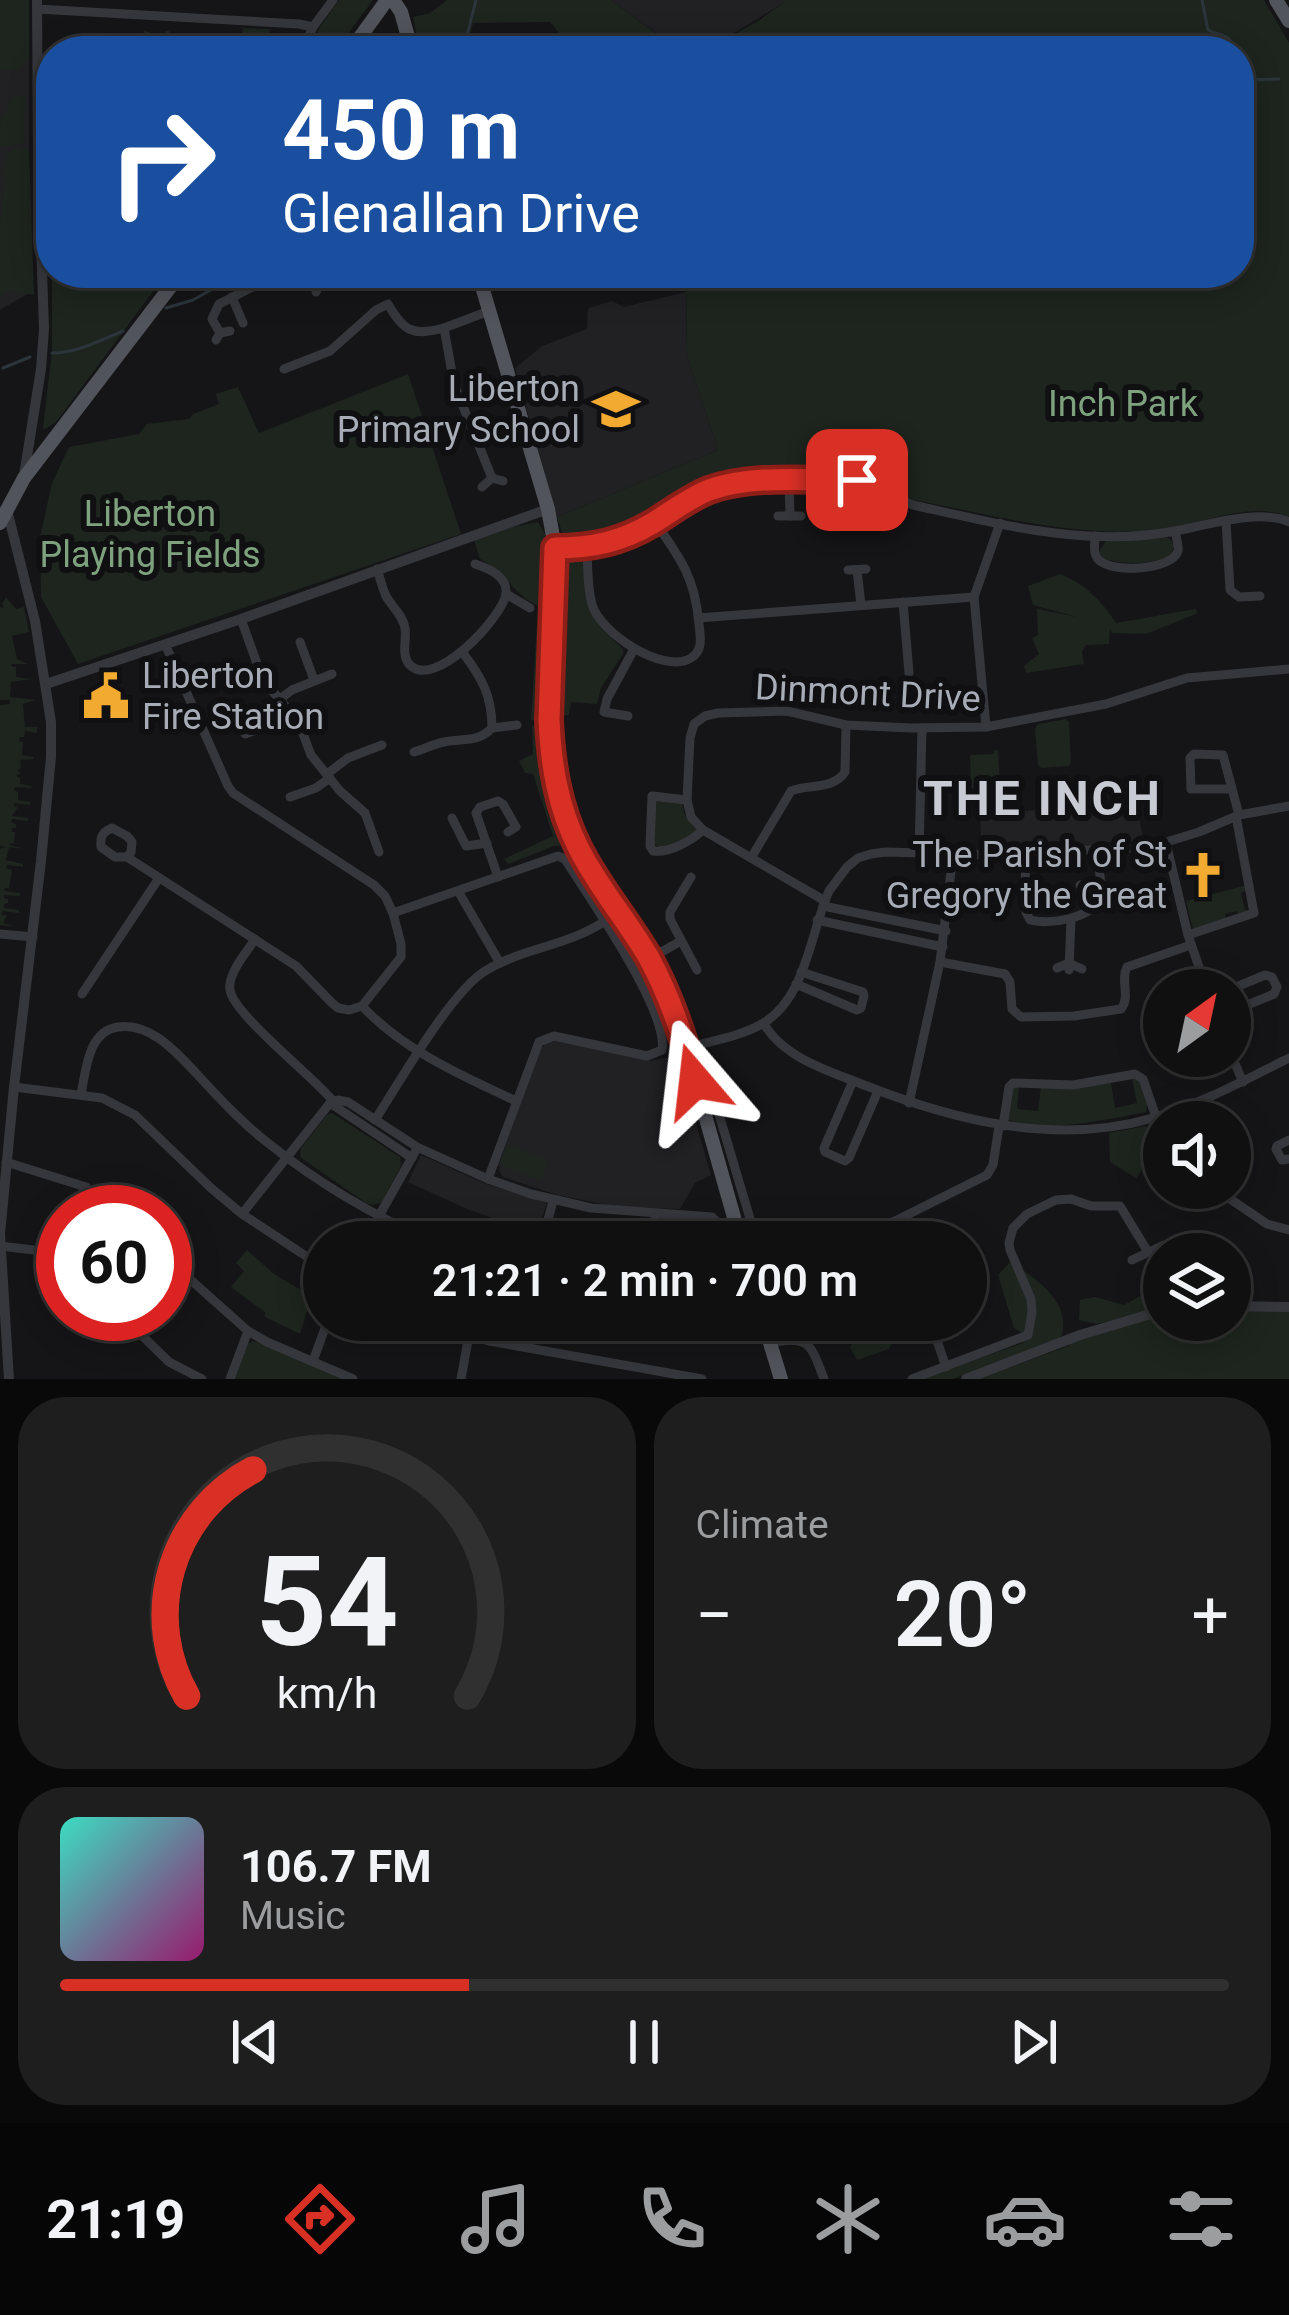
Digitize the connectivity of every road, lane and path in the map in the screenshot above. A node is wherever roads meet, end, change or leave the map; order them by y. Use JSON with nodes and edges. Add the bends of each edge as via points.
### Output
{"nodes":[{"id":1,"x":333,"y":0,"type":"edge"},
{"id":2,"x":390,"y":0,"type":"edge"},
{"id":3,"x":1280,"y":1,"type":"edge"},
{"id":4,"x":38,"y":5,"type":"edge"},
{"id":5,"x":1289,"y":21,"type":"edge"},
{"id":6,"x":314,"y":27,"type":"junction"},
{"id":7,"x":40,"y":36,"type":"edge"},
{"id":8,"x":310,"y":36,"type":"edge"},
{"id":9,"x":362,"y":36,"type":"edge"},
{"id":10,"x":408,"y":36,"type":"edge"},
{"id":11,"x":44,"y":288,"type":"edge"},
{"id":12,"x":168,"y":288,"type":"edge"},
{"id":13,"x":250,"y":288,"type":"edge"},
{"id":14,"x":318,"y":288,"type":"edge"},
{"id":15,"x":482,"y":288,"type":"edge"},
{"id":16,"x":316,"y":292,"type":"dead end"},
{"id":17,"x":232,"y":297,"type":"junction"},
{"id":18,"x":489,"y":311,"type":"junction"},
{"id":19,"x":243,"y":323,"type":"dead end"},
{"id":20,"x":444,"y":328,"type":"junction"},
{"id":21,"x":222,"y":335,"type":"dead end"},
{"id":22,"x":291,"y":369,"type":"dead end"},
{"id":23,"x":24,"y":478,"type":"junction"},
{"id":24,"x":789,"y":481,"type":"junction"},
{"id":25,"x":482,"y":487,"type":"dead end"},
{"id":26,"x":548,"y":509,"type":"junction"},
{"id":27,"x":3,"y":516,"type":"edge"},
{"id":28,"x":790,"y":516,"type":"dead end"},
{"id":29,"x":656,"y":521,"type":"junction"},
{"id":30,"x":1226,"y":521,"type":"junction"},
{"id":31,"x":1289,"y":522,"type":"edge"},
{"id":32,"x":1000,"y":523,"type":"junction"},
{"id":33,"x":1175,"y":532,"type":"junction"},
{"id":34,"x":1095,"y":536,"type":"junction"},
{"id":35,"x":555,"y":548,"type":"junction"},
{"id":36,"x":586,"y":548,"type":"junction"},
{"id":37,"x":475,"y":564,"type":"dead end"},
{"id":38,"x":377,"y":569,"type":"junction"},
{"id":39,"x":857,"y":570,"type":"dead end"},
{"id":40,"x":506,"y":594,"type":"junction"},
{"id":41,"x":1260,"y":596,"type":"dead end"},
{"id":42,"x":974,"y":597,"type":"junction"},
{"id":43,"x":903,"y":602,"type":"junction"},
{"id":44,"x":861,"y":605,"type":"junction"},
{"id":45,"x":530,"y":608,"type":"dead end"},
{"id":46,"x":698,"y":618,"type":"junction"},
{"id":47,"x":241,"y":619,"type":"junction"},
{"id":48,"x":300,"y":642,"type":"dead end"},
{"id":49,"x":165,"y":644,"type":"junction"},
{"id":50,"x":634,"y":649,"type":"junction"},
{"id":51,"x":463,"y":653,"type":"junction"},
{"id":52,"x":1289,"y":669,"type":"edge"},
{"id":53,"x":417,"y":670,"type":"junction"},
{"id":54,"x":909,"y":673,"type":"dead end"},
{"id":55,"x":332,"y":674,"type":"dead end"},
{"id":56,"x":401,"y":677,"type":"dead end"},
{"id":57,"x":314,"y":680,"type":"junction"},
{"id":58,"x":46,"y":684,"type":"junction"},
{"id":59,"x":280,"y":699,"type":"junction"},
{"id":60,"x":291,"y":714,"type":"junction"},
{"id":61,"x":628,"y":716,"type":"dead end"},
{"id":62,"x":517,"y":725,"type":"dead end"},
{"id":63,"x":845,"y":725,"type":"junction"},
{"id":64,"x":986,"y":727,"type":"junction"},
{"id":65,"x":493,"y":728,"type":"junction"},
{"id":66,"x":922,"y":728,"type":"junction"},
{"id":67,"x":245,"y":734,"type":"dead end"},
{"id":68,"x":382,"y":745,"type":"dead end"},
{"id":69,"x":414,"y":752,"type":"dead end"},
{"id":70,"x":328,"y":776,"type":"junction"},
{"id":71,"x":1231,"y":789,"type":"junction"},
{"id":72,"x":290,"y":797,"type":"dead end"},
{"id":73,"x":686,"y":800,"type":"junction"},
{"id":74,"x":1289,"y":806,"type":"edge"},
{"id":75,"x":1237,"y":815,"type":"junction"},
{"id":76,"x":452,"y":818,"type":"dead end"},
{"id":77,"x":703,"y":830,"type":"junction"},
{"id":78,"x":508,"y":832,"type":"dead end"},
{"id":79,"x":487,"y":843,"type":"junction"},
{"id":80,"x":1166,"y":843,"type":"junction"},
{"id":81,"x":379,"y":851,"type":"dead end"},
{"id":82,"x":919,"y":853,"type":"junction"},
{"id":83,"x":953,"y":854,"type":"junction"},
{"id":84,"x":1025,"y":855,"type":"junction"},
{"id":85,"x":127,"y":857,"type":"dead end"},
{"id":86,"x":751,"y":858,"type":"junction"},
{"id":87,"x":1098,"y":859,"type":"dead end"},
{"id":88,"x":498,"y":877,"type":"junction"},
{"id":89,"x":159,"y":878,"type":"junction"},
{"id":90,"x":691,"y":878,"type":"dead end"},
{"id":91,"x":1100,"y":884,"type":"junction"},
{"id":92,"x":1080,"y":885,"type":"dead end"},
{"id":93,"x":458,"y":890,"type":"junction"},
{"id":94,"x":824,"y":903,"type":"junction"},
{"id":95,"x":618,"y":910,"type":"junction"},
{"id":96,"x":393,"y":913,"type":"junction"},
{"id":97,"x":1071,"y":919,"type":"junction"},
{"id":98,"x":817,"y":920,"type":"junction"},
{"id":99,"x":604,"y":921,"type":"junction"},
{"id":100,"x":946,"y":932,"type":"junction"},
{"id":101,"x":0,"y":934,"type":"edge"},
{"id":102,"x":33,"y":937,"type":"junction"},
{"id":103,"x":255,"y":939,"type":"junction"},
{"id":104,"x":1189,"y":940,"type":"junction"},
{"id":105,"x":681,"y":941,"type":"junction"},
{"id":106,"x":943,"y":947,"type":"junction"},
{"id":107,"x":649,"y":959,"type":"junction"},
{"id":108,"x":940,"y":962,"type":"junction"},
{"id":109,"x":500,"y":963,"type":"junction"},
{"id":110,"x":1082,"y":969,"type":"dead end"},
{"id":111,"x":1200,"y":969,"type":"edge"},
{"id":112,"x":697,"y":970,"type":"dead end"},
{"id":113,"x":801,"y":972,"type":"junction"},
{"id":114,"x":1251,"y":981,"type":"edge"},
{"id":115,"x":796,"y":984,"type":"junction"},
{"id":116,"x":82,"y":994,"type":"dead end"},
{"id":117,"x":1251,"y":1003,"type":"edge"},
{"id":118,"x":362,"y":1006,"type":"junction"},
{"id":119,"x":764,"y":1024,"type":"junction"},
{"id":120,"x":692,"y":1046,"type":"junction"},
{"id":121,"x":420,"y":1051,"type":"junction"},
{"id":122,"x":1289,"y":1058,"type":"edge"},
{"id":123,"x":1241,"y":1077,"type":"edge"},
{"id":124,"x":853,"y":1081,"type":"junction"},
{"id":125,"x":1243,"y":1082,"type":"junction"},
{"id":126,"x":14,"y":1088,"type":"junction"},
{"id":127,"x":878,"y":1091,"type":"junction"},
{"id":128,"x":81,"y":1094,"type":"junction"},
{"id":129,"x":516,"y":1101,"type":"junction"},
{"id":130,"x":1149,"y":1101,"type":"edge"},
{"id":131,"x":1196,"y":1101,"type":"edge"},
{"id":132,"x":332,"y":1102,"type":"junction"},
{"id":133,"x":909,"y":1103,"type":"junction"},
{"id":134,"x":375,"y":1120,"type":"junction"},
{"id":135,"x":1143,"y":1120,"type":"edge"},
{"id":136,"x":1001,"y":1126,"type":"junction"},
{"id":137,"x":1289,"y":1140,"type":"edge"},
{"id":138,"x":415,"y":1152,"type":"junction"},
{"id":139,"x":287,"y":1156,"type":"junction"},
{"id":140,"x":1289,"y":1159,"type":"edge"},
{"id":141,"x":6,"y":1162,"type":"junction"},
{"id":142,"x":488,"y":1179,"type":"junction"},
{"id":143,"x":80,"y":1185,"type":"edge"},
{"id":144,"x":553,"y":1201,"type":"junction"},
{"id":145,"x":1245,"y":1209,"type":"edge"},
{"id":146,"x":242,"y":1214,"type":"junction"},
{"id":147,"x":656,"y":1214,"type":"junction"},
{"id":148,"x":379,"y":1216,"type":"junction"},
{"id":149,"x":390,"y":1221,"type":"edge"},
{"id":150,"x":548,"y":1221,"type":"edge"},
{"id":151,"x":654,"y":1221,"type":"edge"},
{"id":152,"x":716,"y":1221,"type":"edge"},
{"id":153,"x":736,"y":1221,"type":"edge"},
{"id":154,"x":750,"y":1221,"type":"edge"},
{"id":155,"x":895,"y":1221,"type":"edge"},
{"id":156,"x":1289,"y":1230,"type":"edge"},
{"id":157,"x":1143,"y":1244,"type":"edge"},
{"id":158,"x":0,"y":1246,"type":"edge"},
{"id":159,"x":36,"y":1250,"type":"edge"},
{"id":160,"x":303,"y":1254,"type":"edge"},
{"id":161,"x":1143,"y":1254,"type":"edge"},
{"id":162,"x":1132,"y":1260,"type":"dead end"},
{"id":163,"x":192,"y":1281,"type":"edge"},
{"id":164,"x":1251,"y":1306,"type":"edge"},
{"id":165,"x":1289,"y":1307,"type":"edge"},
{"id":166,"x":1143,"y":1316,"type":"edge"},
{"id":167,"x":248,"y":1330,"type":"junction"},
{"id":168,"x":148,"y":1341,"type":"edge"},
{"id":169,"x":320,"y":1341,"type":"edge"},
{"id":170,"x":468,"y":1341,"type":"edge"},
{"id":171,"x":496,"y":1341,"type":"edge"},
{"id":172,"x":519,"y":1341,"type":"edge"},
{"id":173,"x":937,"y":1341,"type":"edge"},
{"id":174,"x":806,"y":1342,"type":"joint"},
{"id":175,"x":770,"y":1343,"type":"joint"},
{"id":176,"x":518,"y":1346,"type":"junction"},
{"id":177,"x":313,"y":1361,"type":"junction"},
{"id":178,"x":946,"y":1367,"type":"junction"},
{"id":179,"x":9,"y":1379,"type":"edge"},
{"id":180,"x":202,"y":1379,"type":"edge"},
{"id":181,"x":230,"y":1379,"type":"edge"},
{"id":182,"x":353,"y":1379,"type":"edge"},
{"id":183,"x":461,"y":1379,"type":"edge"},
{"id":184,"x":703,"y":1379,"type":"edge"},
{"id":185,"x":781,"y":1379,"type":"edge"},
{"id":186,"x":824,"y":1379,"type":"edge"},
{"id":187,"x":912,"y":1379,"type":"edge"},
{"id":188,"x":967,"y":1379,"type":"edge"}],
"edges":[{"from":1,"to":6,"type":"street"},
{"from":2,"to":9,"type":"main road"},
{"from":2,"to":10,"type":"main road"},
{"from":3,"to":5,"type":"main road"},
{"from":4,"to":6,"type":"street"},
{"from":4,"to":7,"type":"street"},
{"from":6,"to":8,"type":"street"},
{"from":11,"to":23,"type":"street"},
{"from":12,"to":23,"type":"main road"},
{"from":13,"to":17,"type":"street"},
{"from":14,"to":16,"type":"street"},
{"from":15,"to":18,"type":"main road"},
{"from":17,"to":19,"type":"street"},
{"from":17,"to":21,"type":"street","via":[[212,319]]},
{"from":18,"to":20,"type":"street"},
{"from":18,"to":26,"type":"main road"},
{"from":20,"to":22,"type":"street","via":[[413,332],[388,304],[330,351]]},
{"from":20,"to":25,"type":"street","via":[[454,384],[497,480]]},
{"from":23,"to":27,"type":"main road"},
{"from":24,"to":28,"type":"street"},
{"from":24,"to":29,"type":"street","via":[[708,490]]},
{"from":24,"to":32,"type":"street","via":[[872,481],[913,505]]},
{"from":26,"to":35,"type":"main road"},
{"from":26,"to":38,"type":"street"},
{"from":27,"to":58,"type":"street"},
{"from":29,"to":36,"type":"street"},
{"from":29,"to":46,"type":"street","via":[[688,573]]},
{"from":30,"to":31,"type":"street"},
{"from":30,"to":33,"type":"street"},
{"from":30,"to":41,"type":"street","via":[[1230,590]]},
{"from":32,"to":34,"type":"street"},
{"from":32,"to":42,"type":"street"},
{"from":33,"to":34,"type":"street"},
{"from":33,"to":34,"type":"street","via":[[1175,557],[1141,568],[1106,566]]},
{"from":35,"to":36,"type":"street"},
{"from":35,"to":95,"type":"main road","via":[[553,769],[580,850]]},
{"from":36,"to":50,"type":"street","via":[[592,608]]},
{"from":37,"to":40,"type":"street","via":[[496,574]]},
{"from":38,"to":47,"type":"street"},
{"from":38,"to":53,"type":"street","via":[[405,627],[408,664]]},
{"from":39,"to":44,"type":"street"},
{"from":40,"to":45,"type":"street"},
{"from":40,"to":51,"type":"street"},
{"from":42,"to":43,"type":"street"},
{"from":42,"to":64,"type":"street"},
{"from":43,"to":44,"type":"street"},
{"from":43,"to":54,"type":"street"},
{"from":44,"to":46,"type":"street"},
{"from":46,"to":50,"type":"street","via":[[701,645],[688,660]]},
{"from":47,"to":49,"type":"street"},
{"from":47,"to":59,"type":"street","via":[[264,683]]},
{"from":48,"to":57,"type":"street"},
{"from":49,"to":58,"type":"street"},
{"from":49,"to":96,"type":"street","via":[[233,793],[374,885]]},
{"from":50,"to":61,"type":"street","via":[[604,712]]},
{"from":51,"to":53,"type":"street"},
{"from":51,"to":65,"type":"street","via":[[488,690]]},
{"from":52,"to":64,"type":"street","name":"Dinmont Drive","via":[[1187,678],[1106,704]]},
{"from":53,"to":56,"type":"street"},
{"from":55,"to":57,"type":"street"},
{"from":57,"to":59,"type":"street"},
{"from":58,"to":102,"type":"street","via":[[50,757]]},
{"from":59,"to":60,"type":"street"},
{"from":60,"to":67,"type":"street"},
{"from":60,"to":70,"type":"street"},
{"from":62,"to":65,"type":"street"},
{"from":63,"to":66,"type":"street","name":"Dinmont Drive"},
{"from":63,"to":73,"type":"street","name":"Dinmont Drive","via":[[788,711],[705,716],[690,738]]},
{"from":63,"to":86,"type":"street","via":[[842,778],[791,791]]},
{"from":64,"to":66,"type":"street","name":"Dinmont Drive"},
{"from":65,"to":69,"type":"street"},
{"from":66,"to":82,"type":"street"},
{"from":68,"to":70,"type":"street","via":[[347,758]]},
{"from":70,"to":72,"type":"street"},
{"from":70,"to":81,"type":"street","via":[[365,814]]},
{"from":71,"to":71,"type":"street","via":[[1223,755],[1190,758],[1191,789]]},
{"from":71,"to":75,"type":"street"},
{"from":73,"to":77,"type":"street"},
{"from":73,"to":77,"type":"street","via":[[652,796],[650,846],[661,852]]},
{"from":74,"to":75,"type":"street"},
{"from":75,"to":80,"type":"street"},
{"from":75,"to":104,"type":"street","via":[[1254,913]]},
{"from":76,"to":79,"type":"street","via":[[466,846]]},
{"from":77,"to":86,"type":"street"},
{"from":78,"to":79,"type":"street","via":[[516,826],[503,805],[480,807]]},
{"from":79,"to":88,"type":"street"},
{"from":80,"to":84,"type":"street"},
{"from":80,"to":104,"type":"street"},
{"from":82,"to":83,"type":"street"},
{"from":82,"to":94,"type":"street","via":[[858,858]]},
{"from":83,"to":84,"type":"street"},
{"from":83,"to":100,"type":"street"},
{"from":84,"to":97,"type":"street","via":[[1030,920]]},
{"from":85,"to":89,"type":"street"},
{"from":86,"to":94,"type":"street"},
{"from":87,"to":91,"type":"street"},
{"from":88,"to":93,"type":"street"},
{"from":88,"to":99,"type":"street","via":[[558,856]]},
{"from":89,"to":103,"type":"street"},
{"from":89,"to":116,"type":"street"},
{"from":90,"to":105,"type":"street","via":[[670,912]]},
{"from":91,"to":92,"type":"street"},
{"from":91,"to":97,"type":"street","via":[[1098,902]]},
{"from":93,"to":96,"type":"street"},
{"from":93,"to":109,"type":"street"},
{"from":94,"to":98,"type":"street"},
{"from":94,"to":100,"type":"street"},
{"from":95,"to":99,"type":"street"},
{"from":95,"to":107,"type":"main road"},
{"from":96,"to":118,"type":"street","via":[[400,956]]},
{"from":97,"to":110,"type":"street","via":[[1065,967]]},
{"from":98,"to":106,"type":"street"},
{"from":98,"to":113,"type":"street"},
{"from":99,"to":109,"type":"street"},
{"from":99,"to":129,"type":"street","via":[[660,1028],[662,1050],[647,1056],[546,1038]]},
{"from":100,"to":106,"type":"street"},
{"from":101,"to":102,"type":"street"},
{"from":102,"to":126,"type":"street"},
{"from":103,"to":118,"type":"street","via":[[338,1008]]},
{"from":103,"to":132,"type":"street","via":[[233,974],[234,1000]]},
{"from":104,"to":108,"type":"street","via":[[1127,967],[1121,1009],[1074,1016],[1021,1017],[1005,974]]},
{"from":104,"to":111,"type":"street"},
{"from":105,"to":107,"type":"street"},
{"from":105,"to":112,"type":"street"},
{"from":106,"to":108,"type":"street"},
{"from":107,"to":120,"type":"main road"},
{"from":108,"to":133,"type":"street"},
{"from":109,"to":121,"type":"street","via":[[471,981]]},
{"from":113,"to":115,"type":"street"},
{"from":113,"to":115,"type":"street","via":[[862,992],[861,1008]]},
{"from":114,"to":117,"type":"street","via":[[1265,975],[1277,987]]},
{"from":115,"to":119,"type":"street"},
{"from":118,"to":121,"type":"street"},
{"from":119,"to":120,"type":"street"},
{"from":119,"to":124,"type":"street","via":[[786,1049]]},
{"from":120,"to":153,"type":"main road"},
{"from":120,"to":154,"type":"street"},
{"from":121,"to":129,"type":"street"},
{"from":121,"to":134,"type":"street"},
{"from":122,"to":125,"type":"street"},
{"from":123,"to":125,"type":"street"},
{"from":124,"to":127,"type":"street"},
{"from":124,"to":127,"type":"street","via":[[824,1148],[845,1161]]},
{"from":125,"to":131,"type":"street"},
{"from":126,"to":128,"type":"street"},
{"from":126,"to":141,"type":"street"},
{"from":127,"to":133,"type":"street"},
{"from":128,"to":139,"type":"street","via":[[100,1035],[130,1027],[165,1043]]},
{"from":128,"to":146,"type":"street","via":[[135,1115]]},
{"from":129,"to":142,"type":"street"},
{"from":130,"to":136,"type":"street","via":[[1135,1074],[1073,1085],[1013,1083]]},
{"from":132,"to":134,"type":"street","via":[[348,1102]]},
{"from":132,"to":138,"type":"street"},
{"from":132,"to":139,"type":"street"},
{"from":133,"to":136,"type":"street"},
{"from":134,"to":138,"type":"street"},
{"from":135,"to":136,"type":"street","via":[[1082,1129]]},
{"from":136,"to":155,"type":"street","via":[[987,1175]]},
{"from":137,"to":140,"type":"street","via":[[1276,1149]]},
{"from":138,"to":142,"type":"street"},
{"from":138,"to":148,"type":"street"},
{"from":139,"to":146,"type":"street"},
{"from":139,"to":148,"type":"street"},
{"from":141,"to":143,"type":"street"},
{"from":141,"to":158,"type":"street"},
{"from":142,"to":144,"type":"street"},
{"from":144,"to":147,"type":"street"},
{"from":144,"to":150,"type":"street"},
{"from":145,"to":156,"type":"street"},
{"from":146,"to":160,"type":"street"},
{"from":147,"to":151,"type":"street"},
{"from":147,"to":152,"type":"street"},
{"from":148,"to":149,"type":"street"},
{"from":157,"to":178,"type":"street","via":[[1120,1206],[1063,1198],[1027,1214],[1009,1243],[1030,1299],[1028,1335]]},
{"from":158,"to":159,"type":"street"},
{"from":158,"to":179,"type":"street"},
{"from":161,"to":162,"type":"street"},
{"from":163,"to":167,"type":"street"},
{"from":164,"to":165,"type":"street"},
{"from":166,"to":188,"type":"street"},
{"from":167,"to":177,"type":"street"},
{"from":167,"to":181,"type":"street"},
{"from":168,"to":180,"type":"street"},
{"from":169,"to":177,"type":"street"},
{"from":170,"to":183,"type":"street"},
{"from":171,"to":176,"type":"street"},
{"from":172,"to":176,"type":"street"},
{"from":173,"to":178,"type":"street"},
{"from":174,"to":175,"type":"street"},
{"from":174,"to":186,"type":"street"},
{"from":175,"to":185,"type":"main road"},
{"from":176,"to":184,"type":"street"},
{"from":177,"to":182,"type":"street"},
{"from":178,"to":187,"type":"street"}]}
